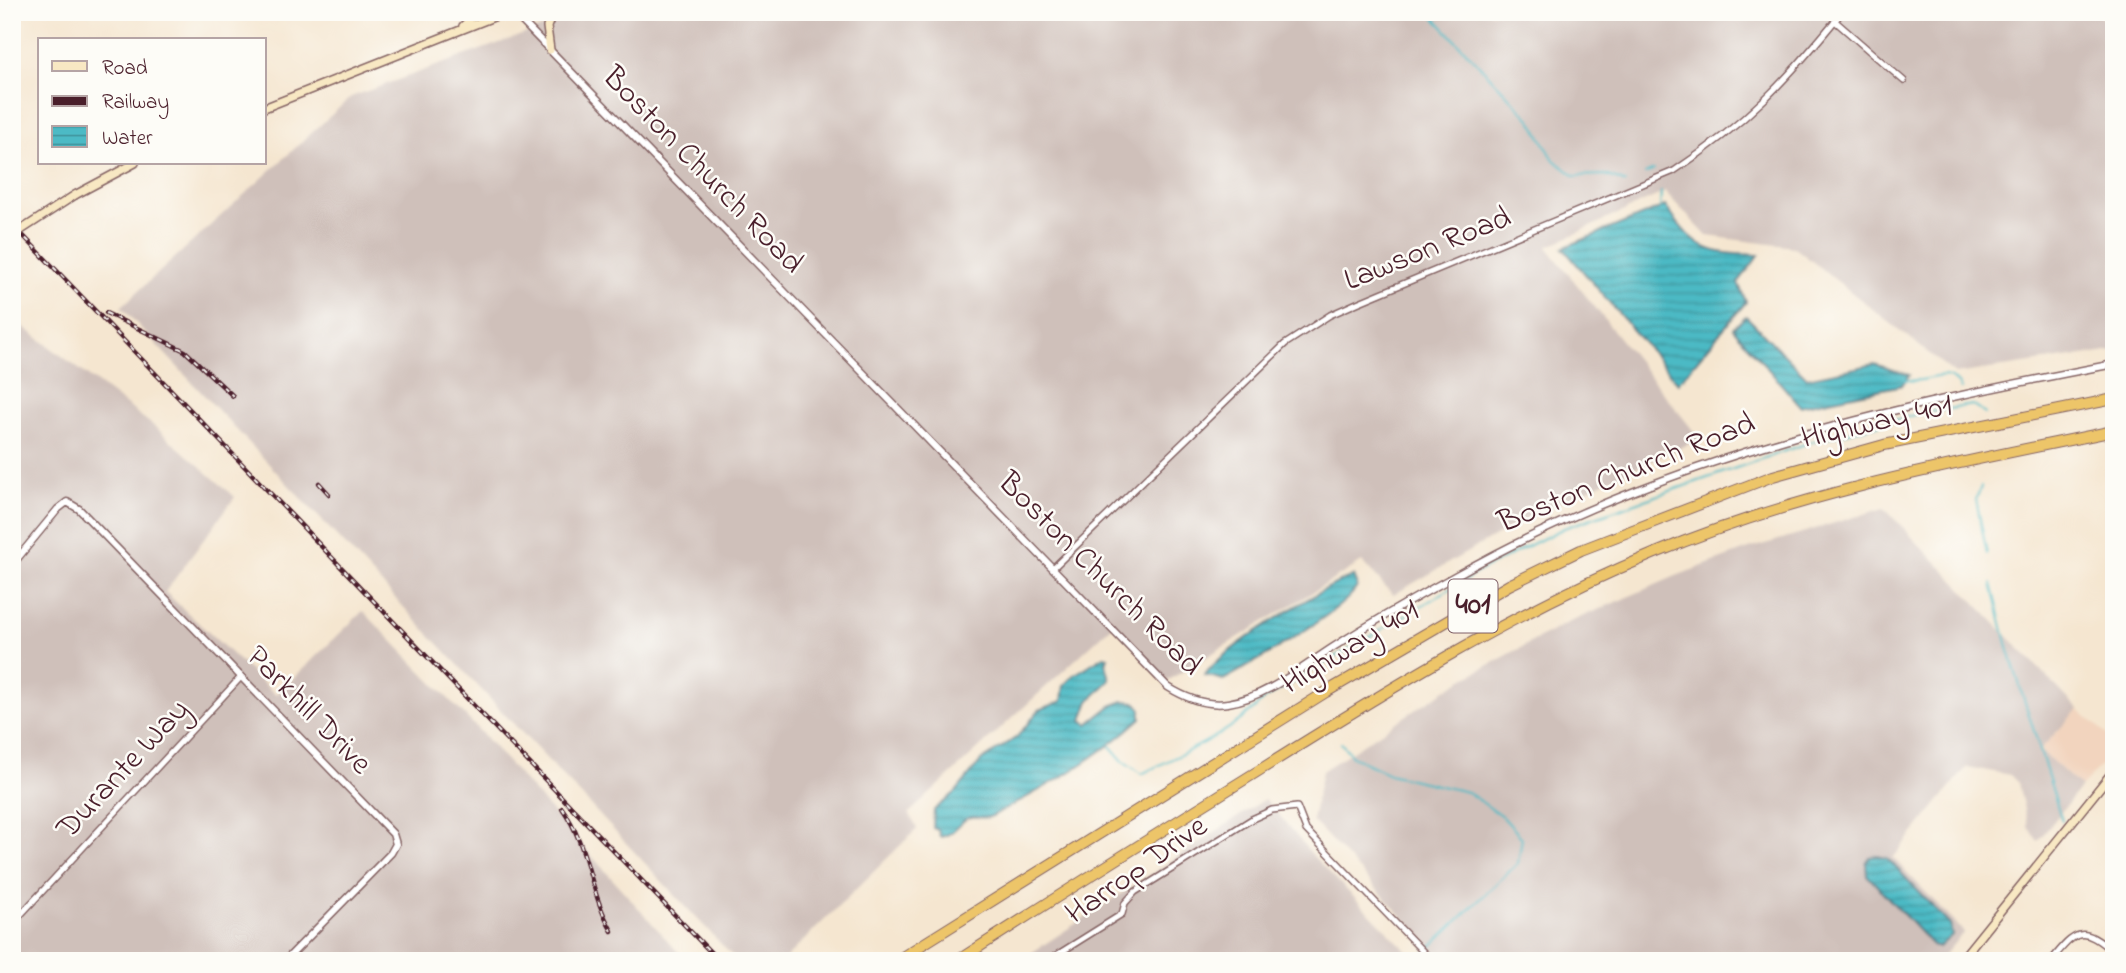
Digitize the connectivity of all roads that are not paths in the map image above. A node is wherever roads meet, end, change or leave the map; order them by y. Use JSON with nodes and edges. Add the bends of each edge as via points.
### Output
{"nodes":[{"id":1,"x":478,"y":12,"type":"edge"},
{"id":2,"x":506,"y":12,"type":"edge"},
{"id":3,"x":513,"y":12,"type":"edge"},
{"id":4,"x":553,"y":12,"type":"edge"},
{"id":5,"x":1842,"y":12,"type":"edge"},
{"id":6,"x":1835,"y":21,"type":"junction"},
{"id":7,"x":458,"y":31,"type":"junction"},
{"id":8,"x":550,"y":50,"type":"junction"},
{"id":9,"x":1904,"y":81,"type":"dead end"},
{"id":10,"x":266,"y":107,"type":"edge"},
{"id":11,"x":133,"y":164,"type":"edge"},
{"id":12,"x":12,"y":236,"type":"edge"},
{"id":13,"x":2114,"y":364,"type":"edge"},
{"id":14,"x":2114,"y":399,"type":"edge"},
{"id":15,"x":2114,"y":431,"type":"edge"},
{"id":16,"x":12,"y":565,"type":"edge"},
{"id":17,"x":1053,"y":568,"type":"junction"},
{"id":18,"x":241,"y":677,"type":"junction"},
{"id":19,"x":2114,"y":770,"type":"edge"},
{"id":20,"x":12,"y":924,"type":"edge"},
{"id":21,"x":2114,"y":953,"type":"edge"},
{"id":22,"x":285,"y":961,"type":"edge"},
{"id":23,"x":896,"y":961,"type":"edge"},
{"id":24,"x":957,"y":961,"type":"edge"},
{"id":25,"x":1047,"y":961,"type":"edge"},
{"id":26,"x":1432,"y":961,"type":"edge"},
{"id":27,"x":1960,"y":961,"type":"edge"},
{"id":28,"x":2051,"y":961,"type":"edge"}],
"edges":[{"from":1,"to":7,"type":"main road"},
{"from":2,"to":7,"type":"main road"},
{"from":3,"to":8,"type":"street","name":"Boston Church Road"},
{"from":4,"to":8,"type":"main road","via":[[547,27]]},
{"from":5,"to":6,"type":"street","name":"Lawson Road"},
{"from":6,"to":9,"type":"street"},
{"from":6,"to":17,"type":"street","name":"Lawson Road","via":[[1756,111],[1674,171],[1357,303],[1301,332]]},
{"from":7,"to":10,"type":"main road"},
{"from":8,"to":17,"type":"street","name":"Boston Church Road"},
{"from":11,"to":12,"type":"main road","bridge":true},
{"from":13,"to":17,"type":"street","name":"Boston Church Road","via":[[1815,429],[1639,488],[1488,556],[1258,694],[1227,703],[1199,702],[1168,687]]},
{"from":14,"to":23,"type":"highway","name":"Highway 401","number":"401","via":[[1884,445],[1773,475],[1581,550],[1509,585],[1326,692]]},
{"from":15,"to":24,"type":"highway","name":"Highway 401","number":"401","via":[[1893,477],[1782,508],[1654,553],[1596,579],[1431,663]]},
{"from":16,"to":18,"type":"street","name":"Parkhill Drive","via":[[67,502],[84,513]]},
{"from":18,"to":20,"type":"street","name":"Durante Way"},
{"from":18,"to":22,"type":"street","name":"Parkhill Drive","via":[[393,834],[396,844]]},
{"from":19,"to":27,"type":"main road"},
{"from":21,"to":28,"type":"street","via":[[2081,933],[2071,937]]},
{"from":25,"to":26,"type":"street","name":"Harrop Drive","via":[[1122,914],[1135,892],[1252,819],[1272,810],[1297,807],[1306,830]]}]}
